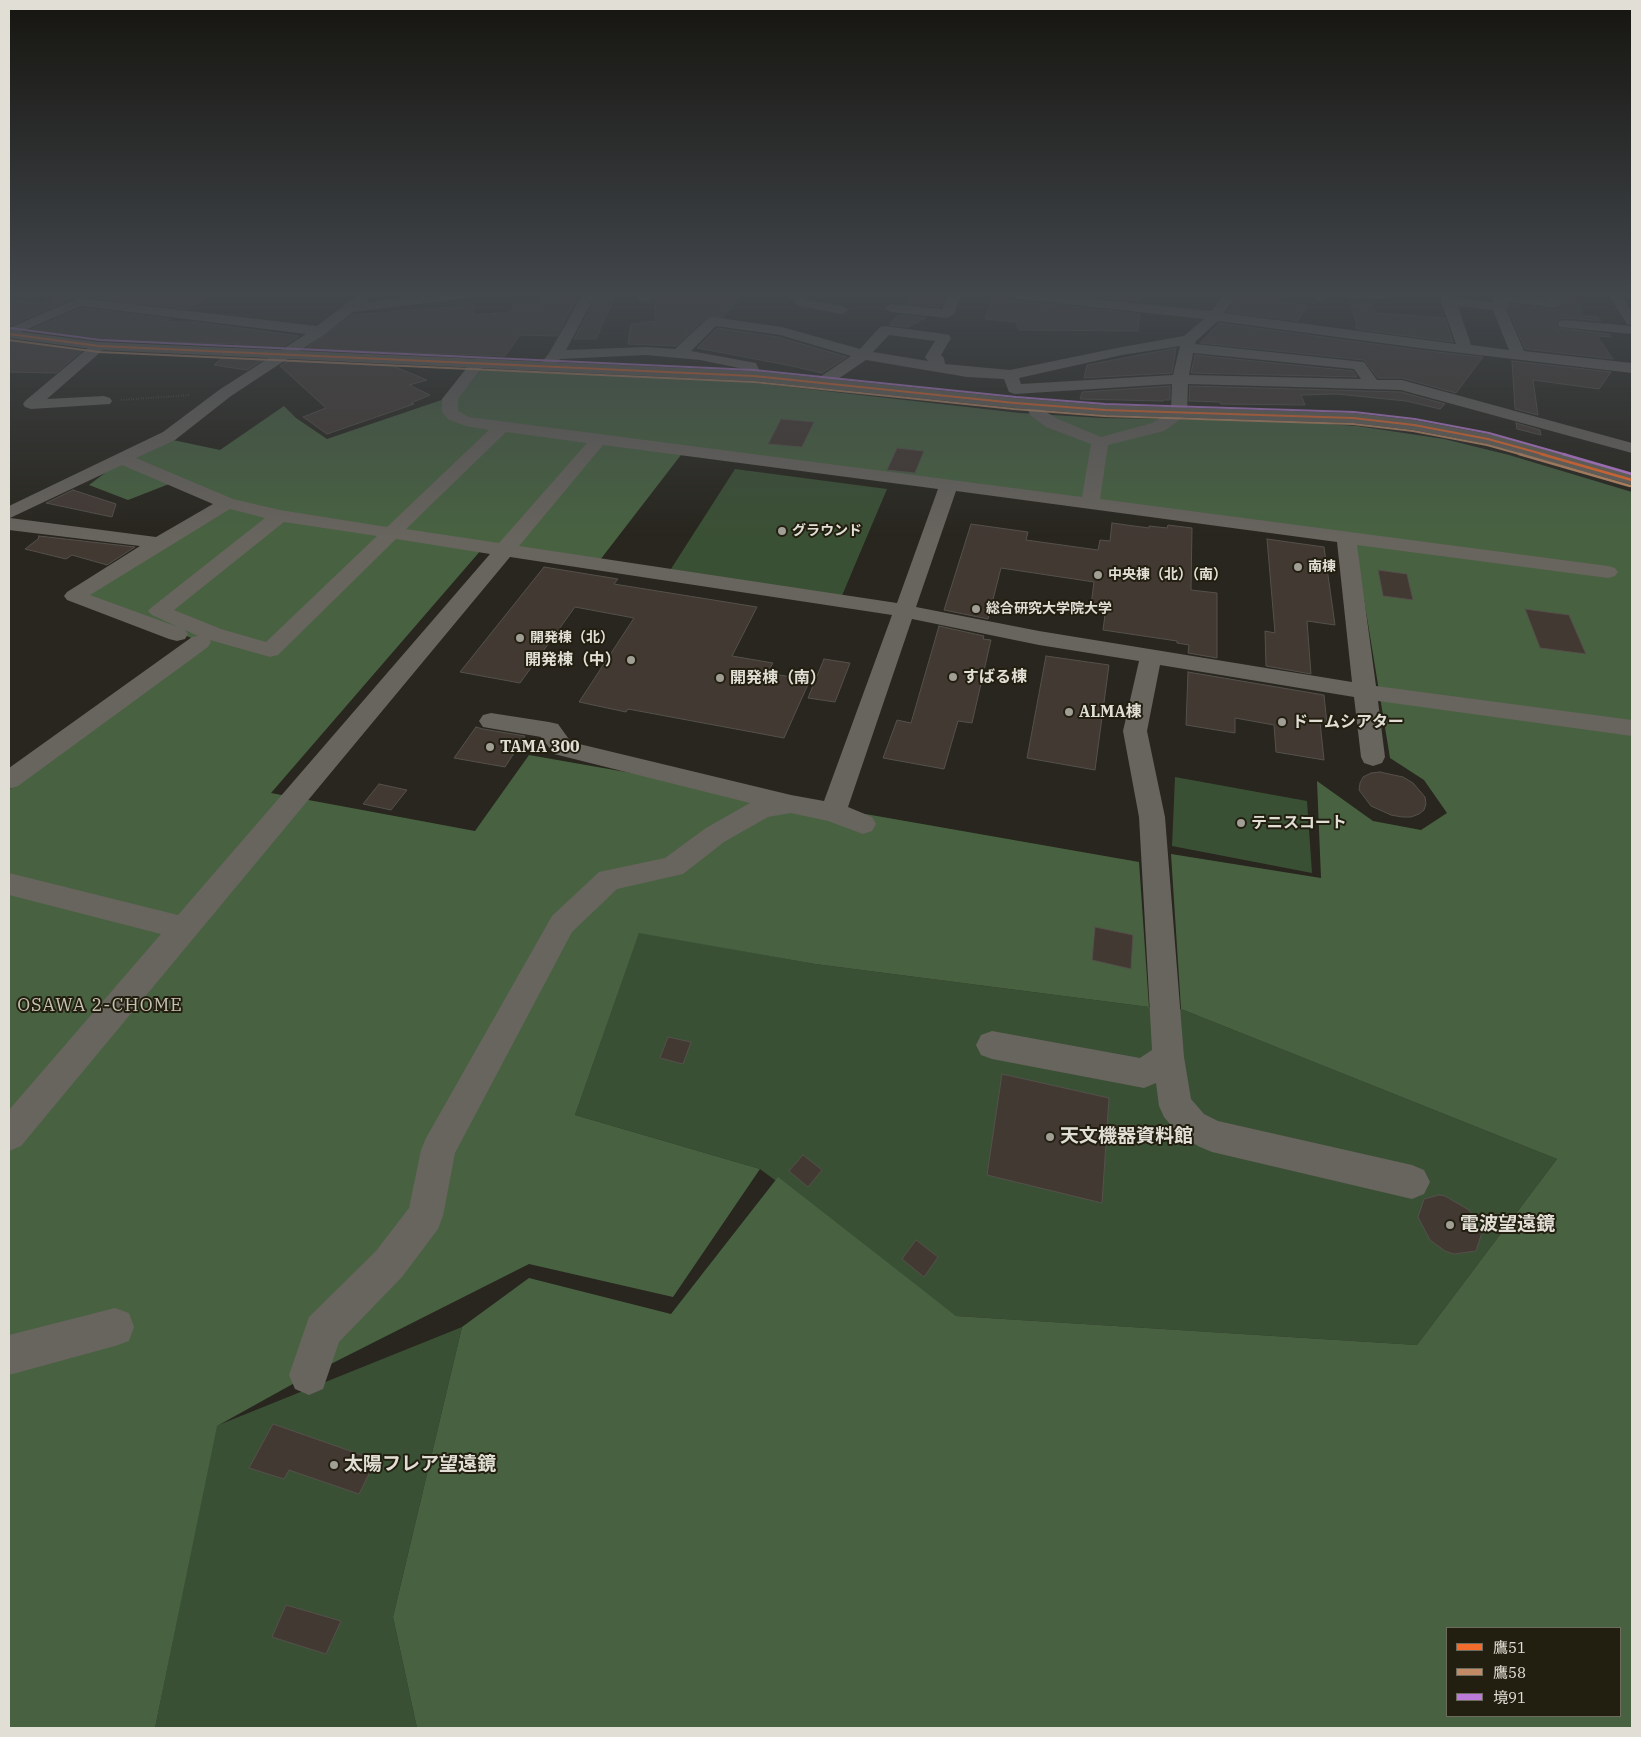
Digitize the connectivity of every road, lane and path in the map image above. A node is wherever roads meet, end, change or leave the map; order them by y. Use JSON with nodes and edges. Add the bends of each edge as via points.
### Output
{"nodes":[{"id":1,"x":65,"y":375,"type":"edge"},
{"id":2,"x":253,"y":375,"type":"edge"},
{"id":3,"x":469,"y":375,"type":"edge"},
{"id":4,"x":741,"y":375,"type":"edge"},
{"id":5,"x":833,"y":375,"type":"edge"},
{"id":6,"x":962,"y":375,"type":"edge"},
{"id":7,"x":1053,"y":375,"type":"edge"},
{"id":8,"x":1181,"y":375,"type":"edge"},
{"id":9,"x":1366,"y":375,"type":"edge"},
{"id":10,"x":754,"y":376,"type":"joint"},
{"id":11,"x":1180,"y":379,"type":"junction"},
{"id":12,"x":823,"y":382,"type":"junction"},
{"id":13,"x":1371,"y":383,"type":"junction"},
{"id":14,"x":1013,"y":389,"type":"junction"},
{"id":15,"x":225,"y":393,"type":"junction"},
{"id":16,"x":104,"y":401,"type":"joint"},
{"id":17,"x":1034,"y":405,"type":"junction"},
{"id":18,"x":1179,"y":413,"type":"junction"},
{"id":19,"x":502,"y":427,"type":"junction"},
{"id":20,"x":599,"y":440,"type":"junction"},
{"id":21,"x":1100,"y":442,"type":"junction"},
{"id":22,"x":1629,"y":445,"type":"edge"},
{"id":23,"x":122,"y":459,"type":"junction"},
{"id":24,"x":1632,"y":480,"type":"edge"},
{"id":25,"x":949,"y":485,"type":"junction"},
{"id":26,"x":227,"y":503,"type":"junction"},
{"id":27,"x":1090,"y":504,"type":"junction"},
{"id":28,"x":13,"y":508,"type":"edge"},
{"id":29,"x":280,"y":516,"type":"junction"},
{"id":30,"x":9,"y":524,"type":"edge"},
{"id":31,"x":392,"y":533,"type":"junction"},
{"id":32,"x":1346,"y":538,"type":"junction"},
{"id":33,"x":159,"y":543,"type":"junction"},
{"id":34,"x":504,"y":550,"type":"junction"},
{"id":35,"x":1608,"y":572,"type":"dead end"},
{"id":36,"x":905,"y":611,"type":"junction"},
{"id":37,"x":1151,"y":656,"type":"junction"},
{"id":38,"x":1366,"y":692,"type":"junction"},
{"id":39,"x":492,"y":721,"type":"dead end"},
{"id":40,"x":1632,"y":728,"type":"edge"},
{"id":41,"x":1373,"y":757,"type":"dead end"},
{"id":42,"x":9,"y":780,"type":"edge"},
{"id":43,"x":791,"y":804,"type":"junction"},
{"id":44,"x":833,"y":812,"type":"junction"},
{"id":45,"x":863,"y":824,"type":"dead end"},
{"id":46,"x":9,"y":884,"type":"edge"},
{"id":47,"x":184,"y":928,"type":"junction"},
{"id":48,"x":992,"y":1045,"type":"dead end"},
{"id":49,"x":1168,"y":1058,"type":"junction"},
{"id":50,"x":9,"y":1135,"type":"edge"},
{"id":51,"x":1412,"y":1182,"type":"dead end"},
{"id":52,"x":115,"y":1327,"type":"dead end"},
{"id":53,"x":9,"y":1355,"type":"edge"},
{"id":54,"x":309,"y":1375,"type":"dead end"}],
"edges":[{"from":1,"to":16,"type":"street","via":[[31,404]]},
{"from":2,"to":15,"type":"street"},
{"from":3,"to":19,"type":"street","via":[[450,399],[450,412],[460,420]]},
{"from":4,"to":10,"type":"main road"},
{"from":5,"to":12,"type":"street"},
{"from":6,"to":14,"type":"street"},
{"from":7,"to":14,"type":"street"},
{"from":8,"to":11,"type":"street"},
{"from":9,"to":13,"type":"street"},
{"from":10,"to":12,"type":"main road"},
{"from":11,"to":13,"type":"street"},
{"from":11,"to":14,"type":"street"},
{"from":11,"to":18,"type":"street"},
{"from":12,"to":14,"type":"main road"},
{"from":13,"to":22,"type":"street","via":[[1402,385]]},
{"from":14,"to":17,"type":"main road"},
{"from":15,"to":16,"type":"path"},
{"from":15,"to":23,"type":"street","via":[[169,436]]},
{"from":17,"to":18,"type":"main road"},
{"from":17,"to":21,"type":"street","via":[[1036,412],[1052,423]]},
{"from":18,"to":21,"type":"street","via":[[1158,427]]},
{"from":18,"to":24,"type":"main road","via":[[1335,416],[1414,425],[1488,439]]},
{"from":19,"to":20,"type":"street"},
{"from":19,"to":31,"type":"street"},
{"from":20,"to":25,"type":"street"},
{"from":20,"to":34,"type":"street"},
{"from":21,"to":27,"type":"street"},
{"from":23,"to":26,"type":"street"},
{"from":23,"to":28,"type":"street"},
{"from":25,"to":27,"type":"street"},
{"from":25,"to":36,"type":"street"},
{"from":26,"to":29,"type":"street"},
{"from":26,"to":33,"type":"street"},
{"from":27,"to":32,"type":"street"},
{"from":29,"to":31,"type":"street"},
{"from":29,"to":31,"type":"street","via":[[159,612],[213,634],[270,650]]},
{"from":30,"to":33,"type":"street"},
{"from":31,"to":34,"type":"street"},
{"from":32,"to":35,"type":"street"},
{"from":32,"to":38,"type":"street"},
{"from":33,"to":42,"type":"street","via":[[74,596],[200,642]]},
{"from":34,"to":36,"type":"street"},
{"from":34,"to":47,"type":"street"},
{"from":36,"to":37,"type":"street","via":[[1038,638]]},
{"from":36,"to":44,"type":"street"},
{"from":37,"to":38,"type":"street"},
{"from":37,"to":49,"type":"street","via":[[1135,731],[1152,817]]},
{"from":38,"to":40,"type":"street"},
{"from":38,"to":41,"type":"street"},
{"from":39,"to":43,"type":"street","via":[[548,730],[563,748]]},
{"from":43,"to":44,"type":"street"},
{"from":43,"to":54,"type":"street","via":[[762,808],[715,835],[673,867],[609,880],[562,924],[438,1150],[425,1216],[389,1264],[323,1332]]},
{"from":44,"to":45,"type":"street"},
{"from":46,"to":47,"type":"street"},
{"from":47,"to":50,"type":"street"},
{"from":48,"to":49,"type":"street","via":[[1144,1073]]},
{"from":49,"to":51,"type":"street","via":[[1176,1106],[1192,1125],[1212,1136]]},
{"from":52,"to":53,"type":"street"}]}
